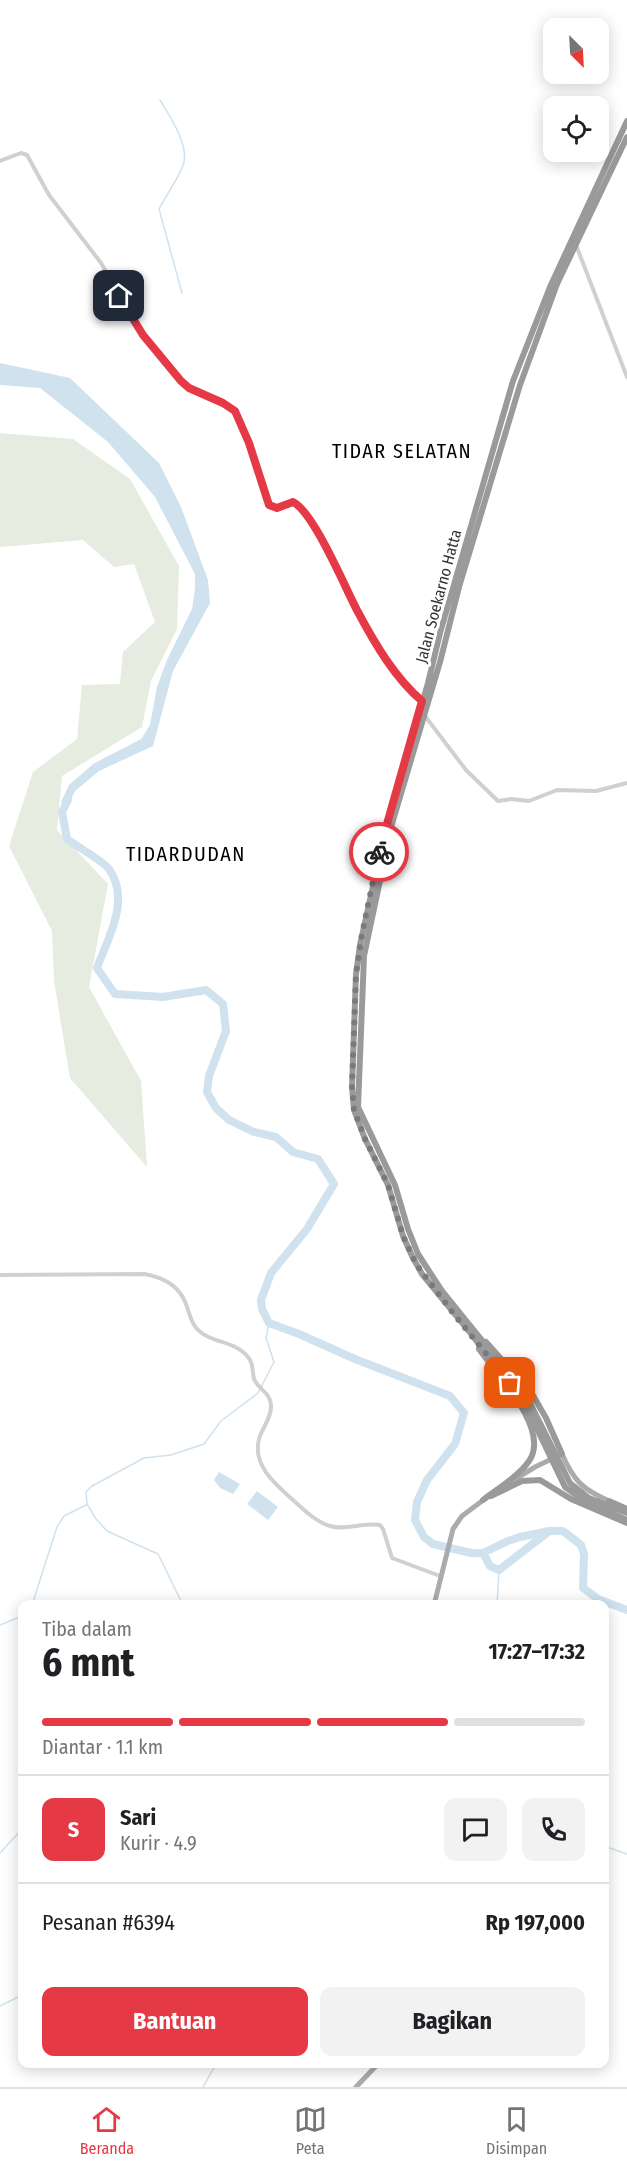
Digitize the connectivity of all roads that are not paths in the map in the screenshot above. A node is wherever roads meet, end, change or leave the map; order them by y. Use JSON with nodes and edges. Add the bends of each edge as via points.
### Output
{"nodes":[{"id":1,"x":627,"y":121,"type":"edge"},
{"id":2,"x":627,"y":137,"type":"edge"},
{"id":3,"x":0,"y":161,"type":"edge"},
{"id":4,"x":574,"y":241,"type":"junction"},
{"id":5,"x":627,"y":377,"type":"edge"},
{"id":6,"x":439,"y":654,"type":"junction"},
{"id":7,"x":422,"y":701,"type":"junction"},
{"id":8,"x":424,"y":715,"type":"junction"},
{"id":9,"x":627,"y":783,"type":"edge"},
{"id":10,"x":355,"y":1100,"type":"junction"},
{"id":11,"x":0,"y":1275,"type":"edge"},
{"id":12,"x":467,"y":1326,"type":"junction"},
{"id":13,"x":562,"y":1454,"type":"junction"},
{"id":14,"x":483,"y":1500,"type":"junction"},
{"id":15,"x":609,"y":1501,"type":"joint"},
{"id":16,"x":627,"y":1511,"type":"edge"},
{"id":17,"x":627,"y":1521,"type":"edge"},
{"id":18,"x":440,"y":1576,"type":"junction"},
{"id":19,"x":435,"y":1600,"type":"edge"},
{"id":20,"x":374,"y":2068,"type":"edge"},
{"id":21,"x":356,"y":2087,"type":"edge"}],
"edges":[{"from":1,"to":4,"type":"highway","name":"Jalan Soekarno Hatta"},
{"from":2,"to":4,"type":"highway","name":"Jalan Soekarno Hatta"},
{"from":3,"to":7,"type":"street","via":[[21,153],[27,155],[49,195],[101,263],[149,342],[187,386],[235,411],[269,505],[277,508],[293,502],[302,508],[386,659]]},
{"from":4,"to":5,"type":"street"},
{"from":4,"to":6,"type":"highway","name":"Jalan Soekarno Hatta","via":[[520,386]]},
{"from":6,"to":7,"type":"highway","name":"Jalan Soekarno Hatta"},
{"from":6,"to":8,"type":"highway","name":"Jalan Soekarno Hatta"},
{"from":7,"to":10,"type":"highway","name":"Jalan Soekarno Hatta","via":[[382,840],[362,934],[356,974]]},
{"from":8,"to":9,"type":"street","via":[[466,770],[498,801],[529,801],[557,790],[596,791]]},
{"from":8,"to":10,"type":"highway","name":"Jalan Soekarno Hatta","via":[[392,824],[367,934]]},
{"from":10,"to":12,"type":"highway","name":"Jalan Soekarno Hatta","via":[[395,1185],[418,1254]]},
{"from":11,"to":18,"type":"street","via":[[144,1274],[167,1281],[185,1300],[197,1329],[234,1347],[250,1360],[254,1378],[271,1405],[259,1441],[263,1468],[271,1479],[324,1524],[337,1528],[380,1525],[392,1558]]},
{"from":12,"to":13,"type":"highway","via":[[513,1369],[531,1392]]},
{"from":12,"to":14,"type":"highway","via":[[523,1409],[536,1442],[526,1466]]},
{"from":12,"to":16,"type":"highway","name":"Jalan Soekarno Hatta","bridge":true,"via":[[524,1391],[570,1484],[589,1498]]},
{"from":12,"to":17,"type":"highway","name":"Jalan Soekarno Hatta","bridge":true,"via":[[525,1404],[565,1487],[586,1502]]},
{"from":13,"to":14,"type":"main road"},
{"from":13,"to":15,"type":"main road","via":[[576,1482]]},
{"from":14,"to":17,"type":"highway","via":[[522,1481],[540,1480],[571,1499]]},
{"from":14,"to":18,"type":"main road","via":[[457,1521]]},
{"from":15,"to":16,"type":"highway"},
{"from":18,"to":19,"type":"main road"},
{"from":20,"to":21,"type":"main road"}]}
